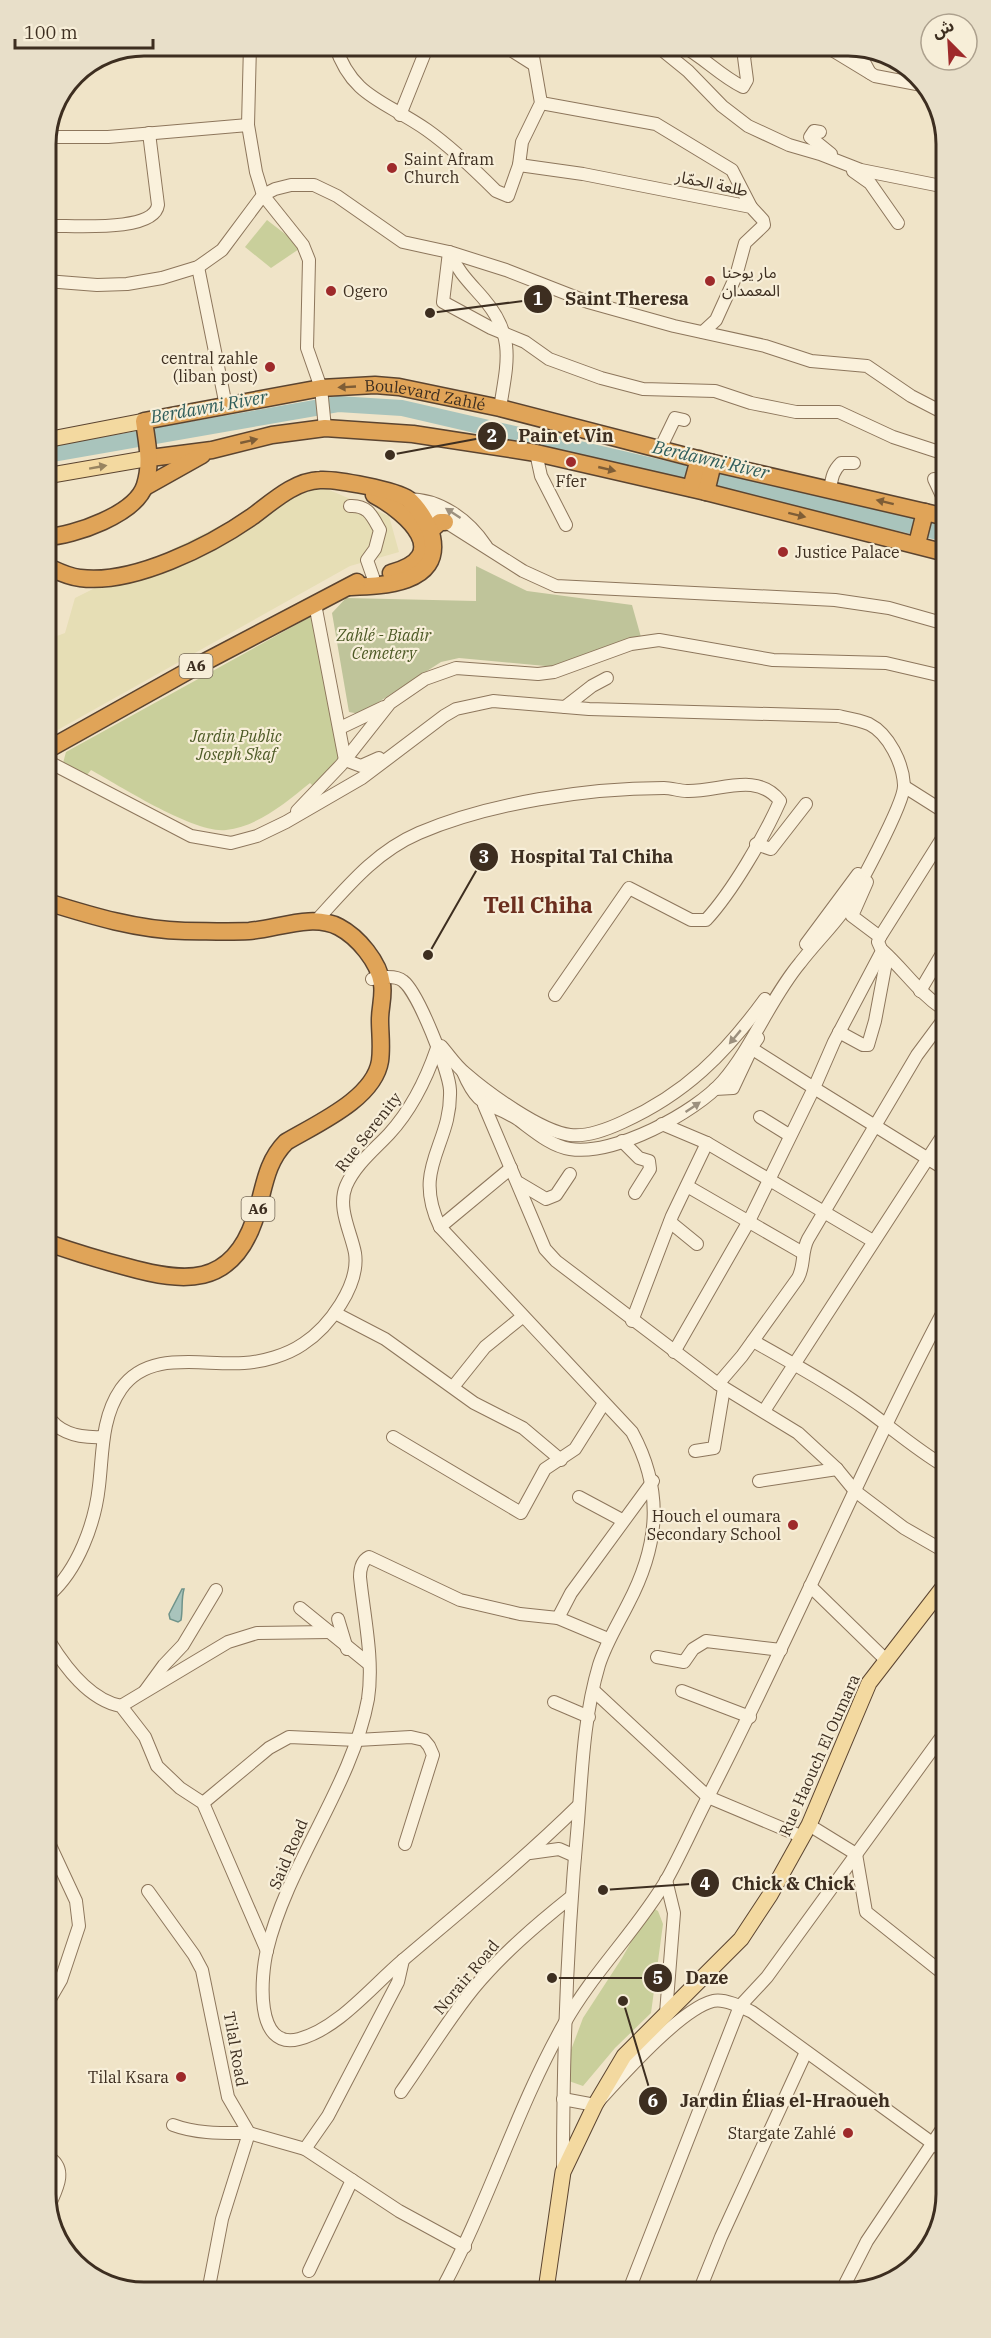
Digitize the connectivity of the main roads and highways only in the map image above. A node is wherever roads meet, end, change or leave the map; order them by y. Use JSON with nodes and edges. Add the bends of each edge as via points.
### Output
{"nodes":[{"id":1,"x":144,"y":425,"type":"junction"},
{"id":2,"x":56,"y":438,"type":"edge"},
{"id":3,"x":212,"y":450,"type":"junction"},
{"id":4,"x":149,"y":454,"type":"junction"},
{"id":5,"x":56,"y":474,"type":"edge"},
{"id":6,"x":702,"y":476,"type":"junction"},
{"id":7,"x":145,"y":487,"type":"junction"},
{"id":8,"x":936,"y":507,"type":"edge"},
{"id":9,"x":408,"y":509,"type":"junction"},
{"id":10,"x":936,"y":509,"type":"edge"},
{"id":11,"x":445,"y":522,"type":"road end"},
{"id":12,"x":430,"y":531,"type":"junction"},
{"id":13,"x":56,"y":536,"type":"edge"},
{"id":14,"x":917,"y":544,"type":"junction"},
{"id":15,"x":936,"y":550,"type":"edge"},
{"id":16,"x":56,"y":570,"type":"edge"},
{"id":17,"x":349,"y":588,"type":"junction"},
{"id":18,"x":56,"y":745,"type":"edge"},
{"id":19,"x":56,"y":904,"type":"edge"},
{"id":20,"x":56,"y":1245,"type":"edge"},
{"id":21,"x":936,"y":1597,"type":"edge"},
{"id":22,"x":547,"y":2282,"type":"edge"}],
"edges":[{"from":1,"to":2,"type":"main road","name":"Boulevard Zahlé"},
{"from":1,"to":4,"type":"highway"},
{"from":6,"to":1,"type":"highway","name":"Boulevard Zahlé","one_way":true,"via":[[660,449],[399,387],[375,385],[321,391],[226,406]]},
{"from":3,"to":4,"type":"highway","name":"Boulevard Zahlé"},
{"from":3,"to":6,"type":"highway","name":"Boulevard Zahlé","one_way":true,"via":[[324,423]]},
{"from":3,"to":7,"type":"highway"},
{"from":5,"to":4,"type":"main road","name":"Boulevard Zahlé","one_way":true},
{"from":4,"to":7,"type":"highway"},
{"from":8,"to":6,"type":"highway","name":"Boulevard Zahlé","one_way":true,"via":[[830,489]]},
{"from":6,"to":14,"type":"highway","name":"Boulevard Zahlé","one_way":true},
{"from":7,"to":13,"type":"highway","via":[[110,519]]},
{"from":9,"to":12,"type":"highway","number":"A6"},
{"from":9,"to":16,"type":"highway","number":"A6","via":[[352,483],[319,480],[301,484],[196,548],[120,576],[78,578]]},
{"from":9,"to":17,"type":"highway","number":"A6","via":[[422,538],[418,557],[409,567],[360,580]]},
{"from":10,"to":14,"type":"highway"},
{"from":11,"to":12,"type":"highway"},
{"from":12,"to":17,"type":"highway","number":"A6","via":[[432,553],[420,573],[397,582]]},
{"from":14,"to":15,"type":"highway","name":"Boulevard Zahlé"},
{"from":17,"to":18,"type":"highway","number":"A6"},
{"from":19,"to":20,"type":"highway","number":"A6","via":[[134,925],[183,931],[250,931],[316,921],[339,927],[362,947],[377,982],[380,1012],[380,1062],[369,1086],[278,1149],[252,1227],[240,1250],[216,1271],[183,1279],[155,1275]]},
{"from":21,"to":22,"type":"main road","name":"Rue Haouch El Oumara","via":[[869,1683],[806,1831],[741,1939],[624,2056],[595,2105],[563,2172]]}]}
